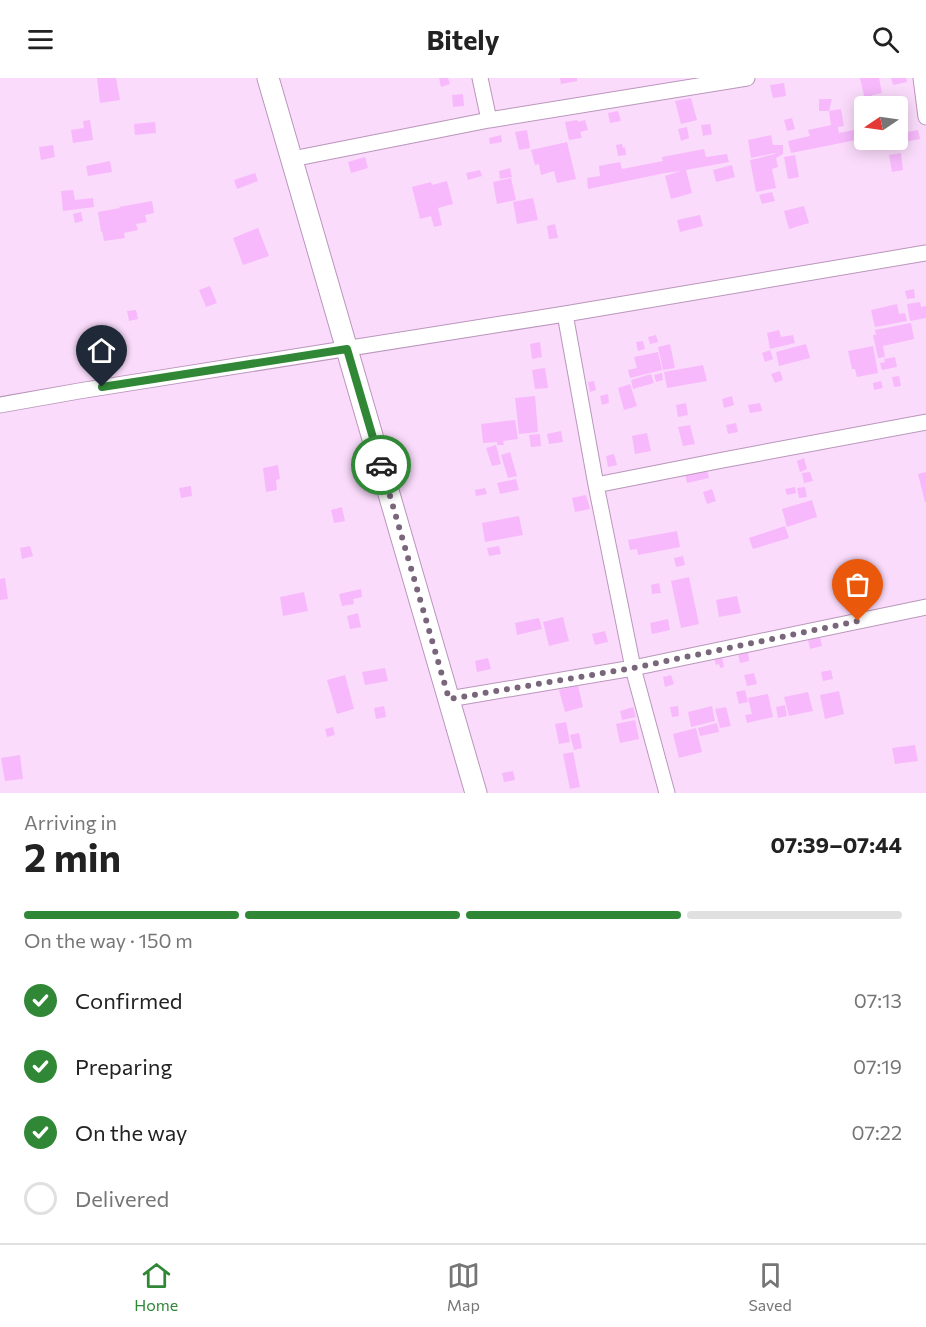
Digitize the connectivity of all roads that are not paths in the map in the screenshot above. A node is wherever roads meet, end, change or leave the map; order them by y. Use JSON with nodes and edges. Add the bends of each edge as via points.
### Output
{"nodes":[{"id":1,"x":268,"y":78,"type":"edge"},
{"id":2,"x":480,"y":78,"type":"edge"},
{"id":3,"x":747,"y":78,"type":"edge"},
{"id":4,"x":921,"y":78,"type":"edge"},
{"id":5,"x":926,"y":117,"type":"edge"},
{"id":6,"x":489,"y":120,"type":"junction"},
{"id":7,"x":292,"y":159,"type":"junction"},
{"id":8,"x":926,"y":253,"type":"edge"},
{"id":9,"x":565,"y":314,"type":"junction"},
{"id":10,"x":347,"y":349,"type":"junction"},
{"id":11,"x":0,"y":405,"type":"edge"},
{"id":12,"x":926,"y":422,"type":"edge"},
{"id":13,"x":596,"y":485,"type":"junction"},
{"id":14,"x":926,"y":608,"type":"edge"},
{"id":15,"x":633,"y":668,"type":"junction"},
{"id":16,"x":449,"y":699,"type":"junction"},
{"id":17,"x":476,"y":793,"type":"edge"},
{"id":18,"x":667,"y":793,"type":"edge"}],
"edges":[{"from":1,"to":7,"type":"street"},
{"from":2,"to":6,"type":"street"},
{"from":3,"to":6,"type":"street"},
{"from":4,"to":5,"type":"street"},
{"from":6,"to":7,"type":"street"},
{"from":7,"to":10,"type":"street"},
{"from":8,"to":9,"type":"street"},
{"from":9,"to":10,"type":"street"},
{"from":9,"to":13,"type":"street"},
{"from":10,"to":11,"type":"street"},
{"from":10,"to":16,"type":"street"},
{"from":12,"to":13,"type":"street"},
{"from":13,"to":15,"type":"street"},
{"from":14,"to":15,"type":"street"},
{"from":15,"to":16,"type":"street"},
{"from":15,"to":18,"type":"street"},
{"from":16,"to":17,"type":"street"}]}
